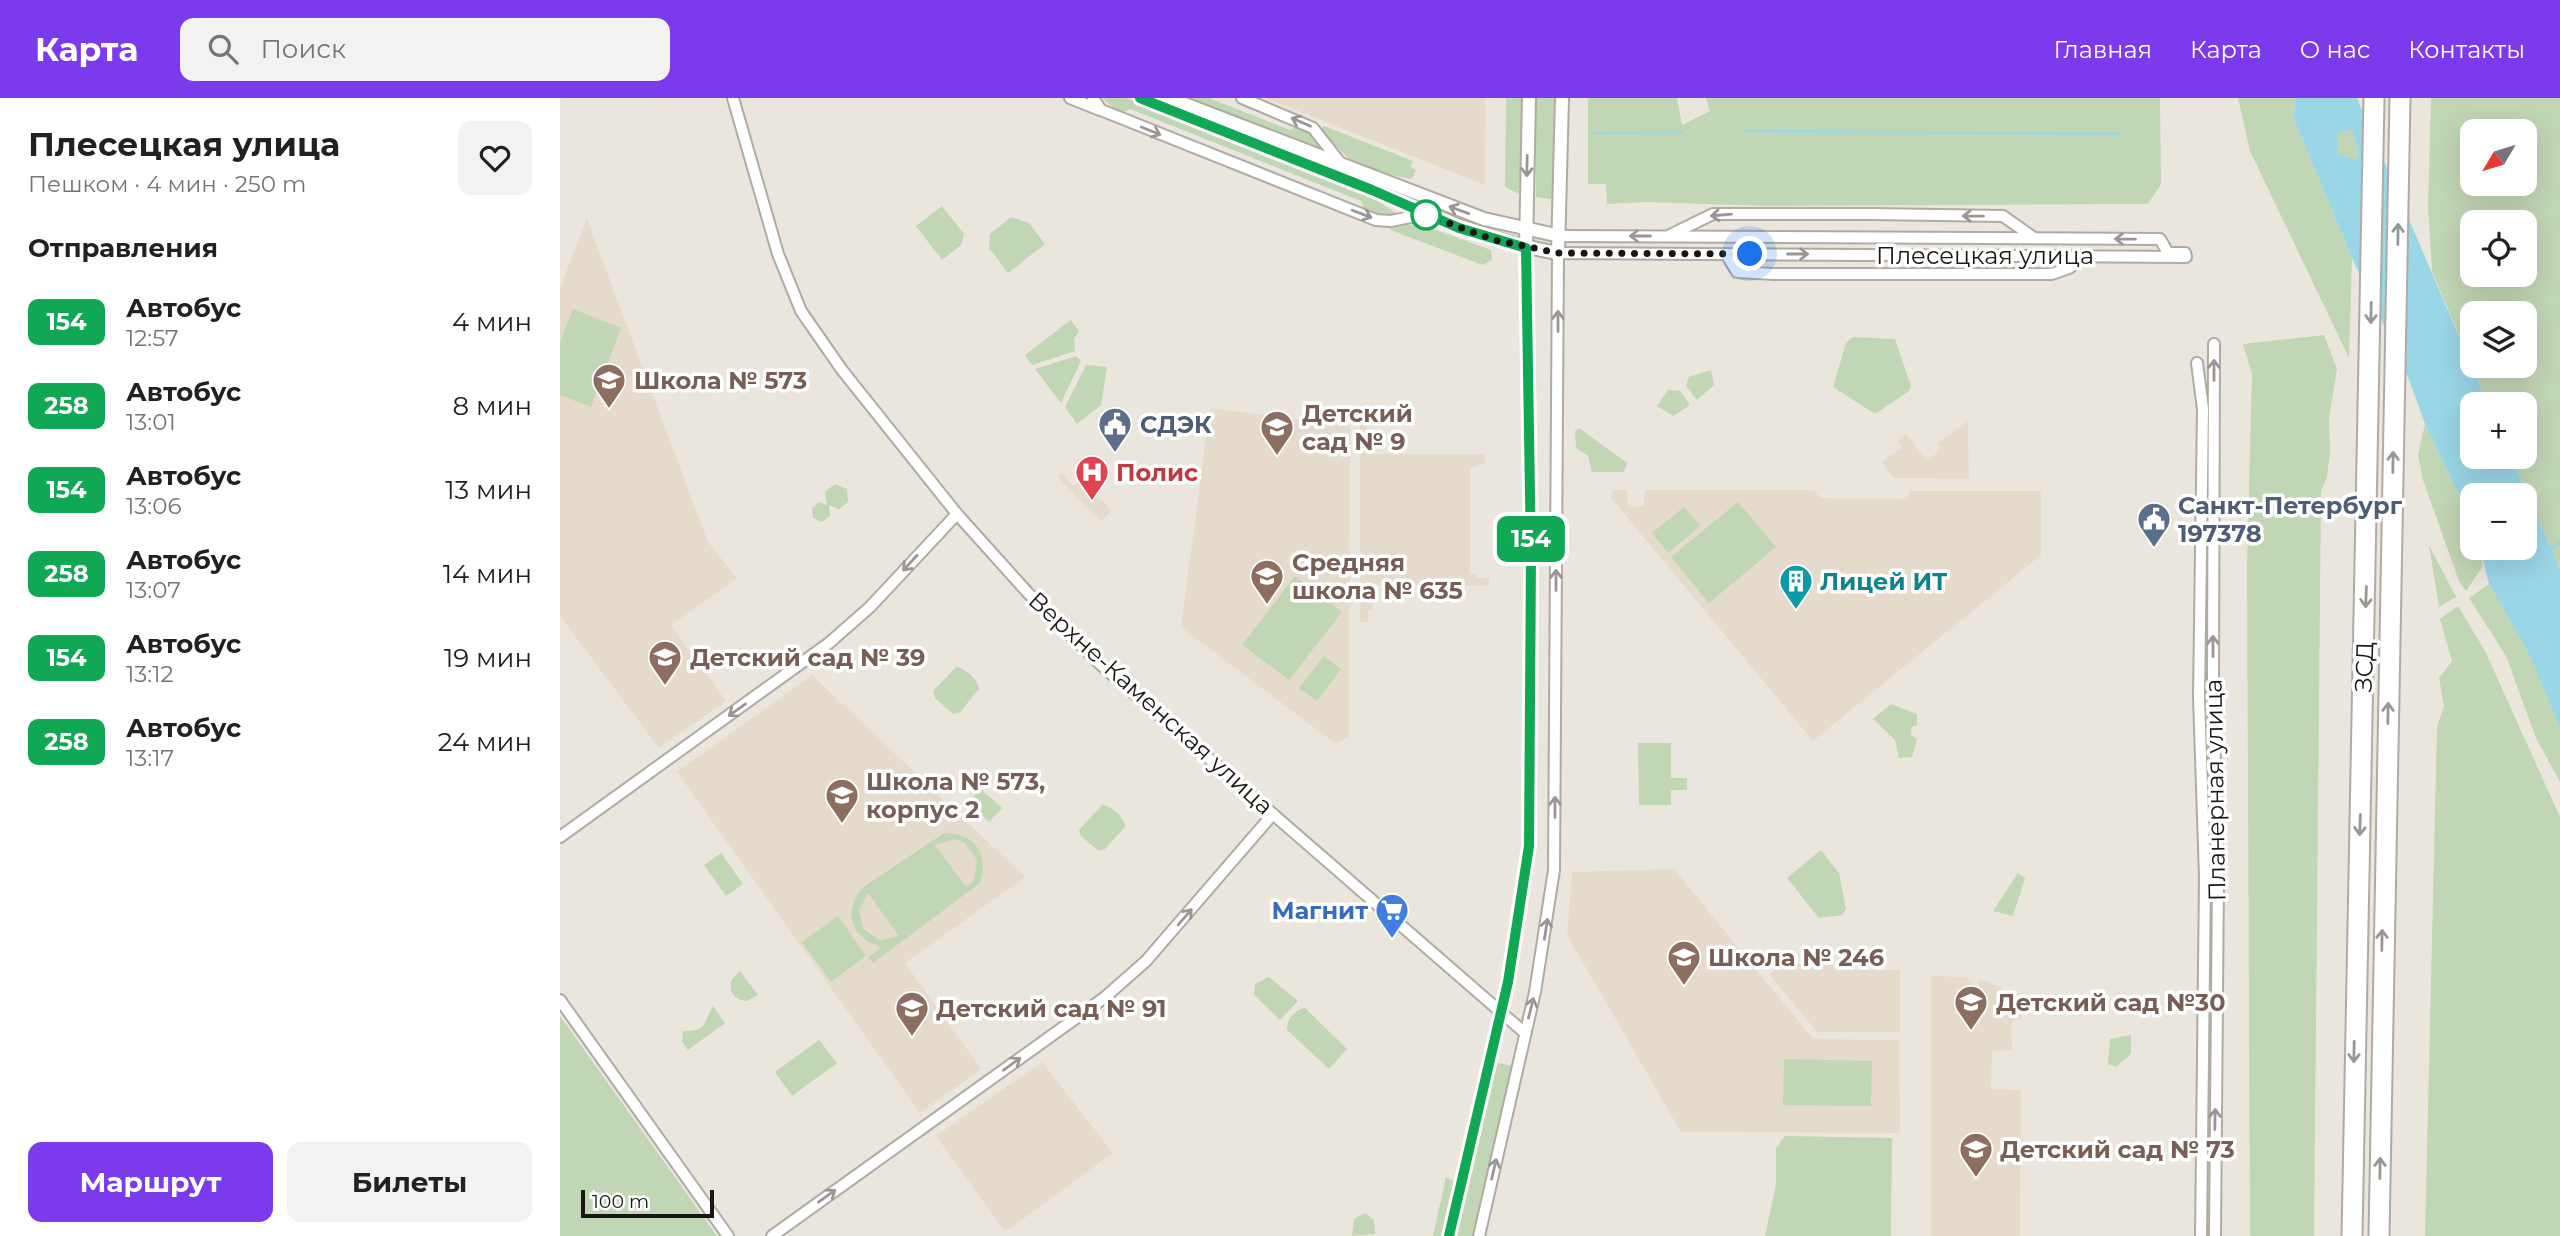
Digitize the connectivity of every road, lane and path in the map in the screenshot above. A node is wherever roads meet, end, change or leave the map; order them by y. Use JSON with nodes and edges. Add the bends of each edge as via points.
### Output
{"nodes":[{"id":1,"x":733,"y":98,"type":"edge"},
{"id":2,"x":1070,"y":98,"type":"edge"},
{"id":3,"x":1093,"y":98,"type":"edge"},
{"id":4,"x":1140,"y":98,"type":"edge"},
{"id":5,"x":1169,"y":98,"type":"edge"},
{"id":6,"x":1242,"y":98,"type":"edge"},
{"id":7,"x":1529,"y":98,"type":"edge"},
{"id":8,"x":1563,"y":98,"type":"edge"},
{"id":9,"x":2374,"y":98,"type":"edge"},
{"id":10,"x":2400,"y":98,"type":"edge"},
{"id":11,"x":1101,"y":110,"type":"junction"},
{"id":12,"x":1344,"y":167,"type":"junction"},
{"id":13,"x":1424,"y":214,"type":"junction"},
{"id":14,"x":1525,"y":228,"type":"junction"},
{"id":15,"x":1560,"y":236,"type":"junction"},
{"id":16,"x":1668,"y":236,"type":"junction"},
{"id":17,"x":2034,"y":238,"type":"junction"},
{"id":18,"x":1526,"y":248,"type":"junction"},
{"id":19,"x":1558,"y":253,"type":"junction"},
{"id":20,"x":1726,"y":254,"type":"junction"},
{"id":21,"x":2087,"y":256,"type":"junction"},
{"id":22,"x":2214,"y":344,"type":"dead end"},
{"id":23,"x":2197,"y":363,"type":"dead end"},
{"id":24,"x":957,"y":514,"type":"junction"},
{"id":25,"x":1273,"y":814,"type":"junction"},
{"id":26,"x":560,"y":837,"type":"edge"},
{"id":27,"x":560,"y":1000,"type":"edge"},
{"id":28,"x":1500,"y":1011,"type":"junction"},
{"id":29,"x":1525,"y":1033,"type":"junction"},
{"id":30,"x":728,"y":1236,"type":"edge"},
{"id":31,"x":772,"y":1236,"type":"edge"},
{"id":32,"x":1449,"y":1236,"type":"edge"},
{"id":33,"x":1479,"y":1236,"type":"edge"},
{"id":34,"x":2201,"y":1236,"type":"edge"},
{"id":35,"x":2215,"y":1236,"type":"edge"},
{"id":36,"x":2352,"y":1236,"type":"edge"},
{"id":37,"x":2379,"y":1236,"type":"edge"}],
"edges":[{"from":1,"to":24,"type":"street","name":"Верхне-Каменская улица","via":[[778,254],[801,311]]},
{"from":2,"to":11,"type":"street"},
{"from":3,"to":11,"type":"street"},
{"from":4,"to":13,"type":"street","name":"Плесецкая улица"},
{"from":5,"to":12,"type":"street","name":"Плесецкая улица"},
{"from":12,"to":6,"type":"street","one_way":true,"via":[[1313,128]]},
{"from":7,"to":14,"type":"street","one_way":true},
{"from":8,"to":15,"type":"street"},
{"from":9,"to":36,"type":"highway","name":"ЗСД","one_way":true},
{"from":37,"to":10,"type":"highway","name":"ЗСД","one_way":true},
{"from":11,"to":13,"type":"street","one_way":true,"via":[[1376,220]]},
{"from":14,"to":12,"type":"street","name":"Плесецкая улица","one_way":true,"via":[[1484,219]]},
{"from":13,"to":18,"type":"street","name":"Плесецкая улица"},
{"from":14,"to":15,"type":"street","name":"Плесецкая улица"},
{"from":14,"to":18,"type":"street"},
{"from":16,"to":15,"type":"street","name":"Плесецкая улица","one_way":true},
{"from":15,"to":19,"type":"street"},
{"from":16,"to":17,"type":"street","name":"Плесецкая улица"},
{"from":17,"to":16,"type":"street","one_way":true,"via":[[2003,216],[1872,214],[1713,214]]},
{"from":21,"to":17,"type":"street","name":"Плесецкая улица","one_way":true,"via":[[2186,255],[2168,253],[2160,239]]},
{"from":18,"to":19,"type":"street","name":"Плесецкая улица"},
{"from":18,"to":28,"type":"street","via":[[1529,846]]},
{"from":19,"to":20,"type":"street","name":"Плесецкая улица"},
{"from":29,"to":19,"type":"street","one_way":true,"via":[[1556,843]]},
{"from":20,"to":21,"type":"street","name":"Плесецкая улица","one_way":true},
{"from":20,"to":21,"type":"street","via":[[1737,272],[1872,275],[2052,274]]},
{"from":35,"to":22,"type":"street","name":"Планерная улица","one_way":true},
{"from":23,"to":34,"type":"street","name":"Планерная улица","via":[[2203,409],[2199,692],[2206,877]]},
{"from":24,"to":25,"type":"street","name":"Верхне-Каменская улица","via":[[1060,626]]},
{"from":24,"to":26,"type":"street","one_way":true,"via":[[870,607],[820,650]]},
{"from":25,"to":28,"type":"street","name":"Верхне-Каменская улица"},
{"from":31,"to":25,"type":"street","one_way":true,"via":[[1104,998],[1146,961]]},
{"from":27,"to":30,"type":"street"},
{"from":28,"to":29,"type":"street","name":"Верхне-Каменская улица"},
{"from":28,"to":32,"type":"street"},
{"from":33,"to":29,"type":"street","one_way":true}]}
